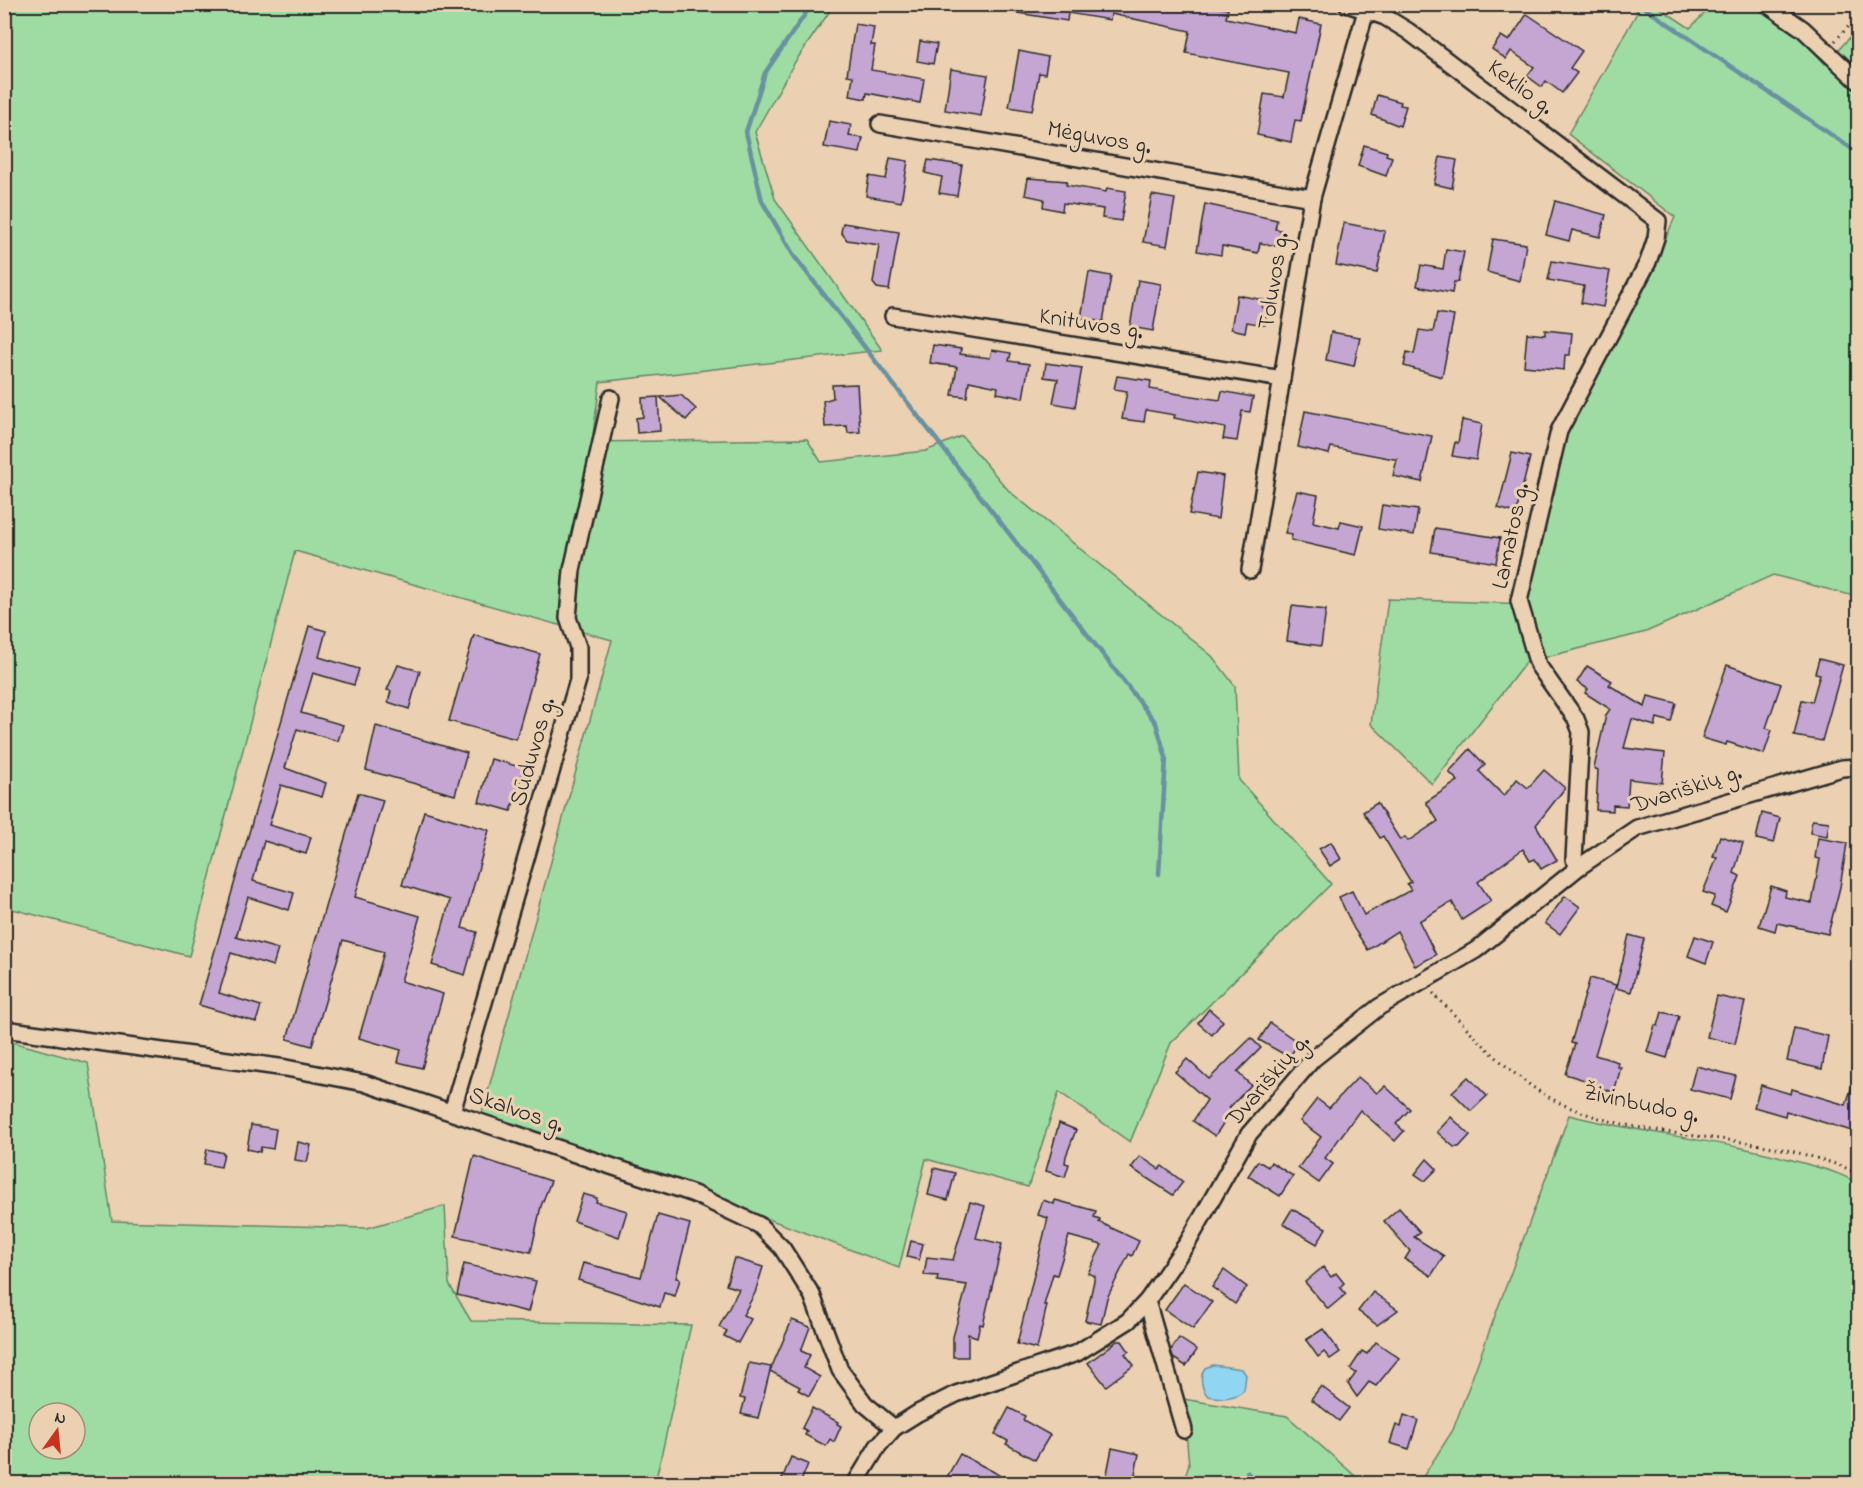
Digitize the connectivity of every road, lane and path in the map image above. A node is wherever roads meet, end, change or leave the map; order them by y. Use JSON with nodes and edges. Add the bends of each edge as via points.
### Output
{"nodes":[{"id":1,"x":1347,"y":4,"type":"edge"},
{"id":2,"x":1767,"y":4,"type":"edge"},
{"id":3,"x":1367,"y":7,"type":"edge"},
{"id":4,"x":1858,"y":16,"type":"edge"},
{"id":5,"x":1826,"y":51,"type":"junction"},
{"id":6,"x":1858,"y":81,"type":"edge"},
{"id":7,"x":880,"y":124,"type":"dead end"},
{"id":8,"x":1312,"y":198,"type":"junction"},
{"id":9,"x":1658,"y":221,"type":"joint"},
{"id":10,"x":893,"y":316,"type":"dead end"},
{"id":11,"x":1282,"y":379,"type":"junction"},
{"id":12,"x":611,"y":398,"type":"dead end"},
{"id":13,"x":1250,"y":570,"type":"dead end"},
{"id":14,"x":1858,"y":767,"type":"edge"},
{"id":15,"x":1579,"y":867,"type":"junction"},
{"id":16,"x":1424,"y":983,"type":"junction"},
{"id":17,"x":4,"y":1029,"type":"edge"},
{"id":18,"x":452,"y":1112,"type":"junction"},
{"id":19,"x":1858,"y":1175,"type":"edge"},
{"id":20,"x":1147,"y":1301,"type":"junction"},
{"id":21,"x":894,"y":1428,"type":"junction"},
{"id":22,"x":1184,"y":1430,"type":"dead end"},
{"id":23,"x":855,"y":1484,"type":"edge"}],
"edges":[{"from":1,"to":3,"type":"street","name":"Keklio g."},
{"from":2,"to":5,"type":"street"},
{"from":3,"to":8,"type":"street","name":"Toluvos g."},
{"from":3,"to":9,"type":"street","name":"Keklio g.","via":[[1408,30]]},
{"from":4,"to":5,"type":"path"},
{"from":5,"to":6,"type":"street"},
{"from":7,"to":8,"type":"street","name":"Mėguvos g."},
{"from":8,"to":11,"type":"street","name":"Toluvos g."},
{"from":9,"to":15,"type":"street","name":"Lamatos g.","via":[[1648,262],[1559,431],[1519,601],[1538,664],[1581,732],[1574,859]]},
{"from":10,"to":11,"type":"street","name":"Knituvos g."},
{"from":11,"to":13,"type":"street","name":"Toluvos g."},
{"from":12,"to":18,"type":"street","name":"Sūduvos g.","via":[[572,570],[568,618],[578,647],[578,680]]},
{"from":14,"to":15,"type":"street","name":"Dvariškių g.","via":[[1842,768],[1660,819],[1620,838]]},
{"from":15,"to":16,"type":"street","name":"Dvariškių g.","via":[[1476,950]]},
{"from":16,"to":19,"type":"path","name":"Živinbudo g.","via":[[1519,1080],[1576,1110],[1642,1127],[1800,1153]]},
{"from":16,"to":20,"type":"street","name":"Dvariškių g.","via":[[1371,1013],[1296,1076],[1249,1134],[1188,1242]]},
{"from":17,"to":18,"type":"street","name":"Skalvos g.","via":[[286,1068],[364,1083]]},
{"from":18,"to":21,"type":"street","name":"Skalvos g.","via":[[694,1194],[759,1225],[782,1248],[812,1294],[840,1370],[865,1404]]},
{"from":20,"to":21,"type":"street","name":"Dvariškių g.","via":[[1128,1321],[1077,1353],[956,1394]]},
{"from":20,"to":22,"type":"street"},
{"from":21,"to":23,"type":"street","name":"Dvariškių g."}]}
